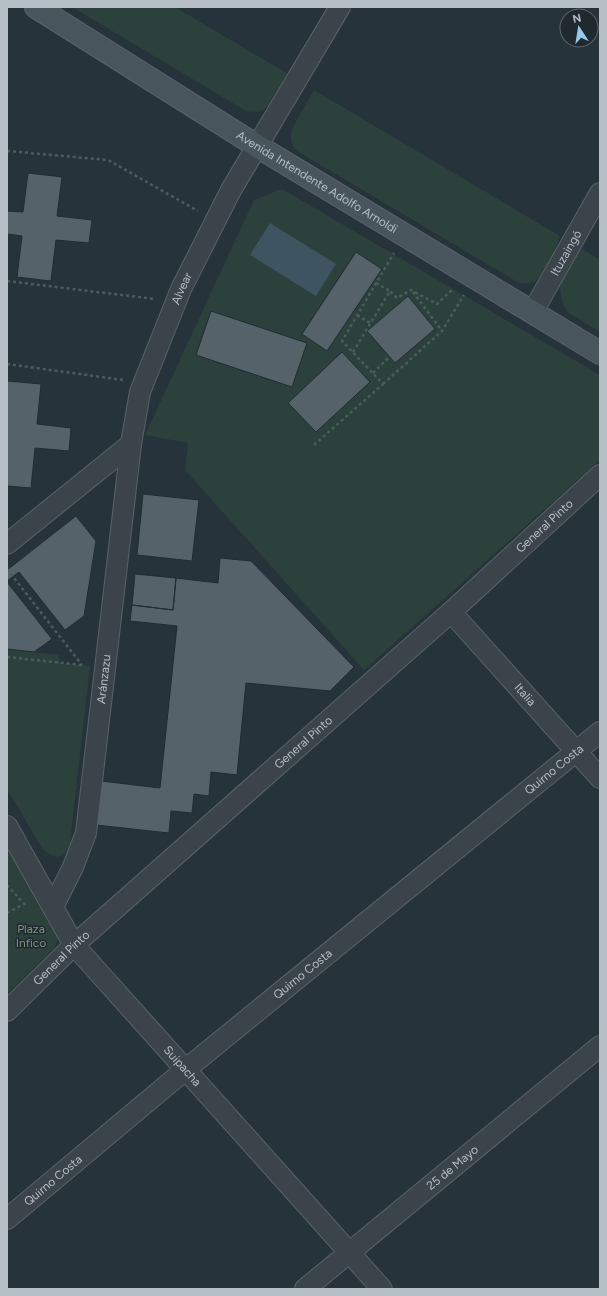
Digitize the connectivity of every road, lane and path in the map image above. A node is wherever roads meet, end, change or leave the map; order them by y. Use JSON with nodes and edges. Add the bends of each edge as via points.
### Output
{"nodes":[{"id":1,"x":36,"y":7,"type":"edge"},
{"id":2,"x":340,"y":7,"type":"edge"},
{"id":3,"x":257,"y":146,"type":"junction"},
{"id":4,"x":7,"y":151,"type":"edge"},
{"id":5,"x":600,"y":193,"type":"edge"},
{"id":6,"x":215,"y":221,"type":"junction"},
{"id":7,"x":404,"y":236,"type":"junction"},
{"id":8,"x":472,"y":277,"type":"junction"},
{"id":9,"x":7,"y":281,"type":"edge"},
{"id":10,"x":376,"y":283,"type":"junction"},
{"id":11,"x":411,"y":290,"type":"junction"},
{"id":12,"x":390,"y":291,"type":"junction"},
{"id":13,"x":177,"y":302,"type":"junction"},
{"id":14,"x":532,"y":313,"type":"junction"},
{"id":15,"x":357,"y":315,"type":"junction"},
{"id":16,"x":370,"y":323,"type":"junction"},
{"id":17,"x":442,"y":331,"type":"junction"},
{"id":18,"x":353,"y":352,"type":"junction"},
{"id":19,"x":600,"y":353,"type":"edge"},
{"id":20,"x":389,"y":357,"type":"dead end"},
{"id":21,"x":7,"y":364,"type":"edge"},
{"id":22,"x":373,"y":373,"type":"junction"},
{"id":23,"x":144,"y":383,"type":"junction"},
{"id":24,"x":382,"y":384,"type":"junction"},
{"id":25,"x":131,"y":444,"type":"junction"},
{"id":26,"x":314,"y":445,"type":"dead end"},
{"id":27,"x":600,"y":475,"type":"edge"},
{"id":28,"x":7,"y":544,"type":"edge"},
{"id":29,"x":7,"y":569,"type":"edge"},
{"id":30,"x":451,"y":612,"type":"junction"},
{"id":31,"x":7,"y":657,"type":"edge"},
{"id":32,"x":82,"y":666,"type":"junction"},
{"id":33,"x":105,"y":668,"type":"junction"},
{"id":34,"x":600,"y":732,"type":"edge"},
{"id":35,"x":576,"y":751,"type":"junction"},
{"id":36,"x":600,"y":778,"type":"edge"},
{"id":37,"x":7,"y":826,"type":"edge"},
{"id":38,"x":7,"y":885,"type":"edge"},
{"id":39,"x":24,"y":904,"type":"dead end"},
{"id":40,"x":53,"y":907,"type":"junction"},
{"id":41,"x":74,"y":945,"type":"junction"},
{"id":42,"x":7,"y":1011,"type":"edge"},
{"id":43,"x":600,"y":1046,"type":"edge"},
{"id":44,"x":185,"y":1070,"type":"junction"},
{"id":45,"x":7,"y":1219,"type":"edge"},
{"id":46,"x":350,"y":1253,"type":"junction"},
{"id":47,"x":305,"y":1289,"type":"edge"},
{"id":48,"x":382,"y":1289,"type":"edge"}],
"edges":[{"from":1,"to":3,"type":"main road","name":"Avenida Intendente Adolfo Arnoldi"},
{"from":2,"to":3,"type":"street","name":"Alvear"},
{"from":3,"to":6,"type":"street","name":"Alvear"},
{"from":3,"to":7,"type":"main road","name":"Avenida Intendente Adolfo Arnoldi"},
{"from":4,"to":6,"type":"path","via":[[108,160]]},
{"from":5,"to":14,"type":"street","name":"Ituzaingó"},
{"from":6,"to":13,"type":"street","name":"Alvear"},
{"from":7,"to":8,"type":"main road","name":"Avenida Intendente Adolfo Arnoldi"},
{"from":7,"to":10,"type":"path"},
{"from":8,"to":11,"type":"path","via":[[437,304]]},
{"from":8,"to":14,"type":"main road","name":"Avenida Intendente Adolfo Arnoldi"},
{"from":8,"to":17,"type":"path"},
{"from":9,"to":13,"type":"path"},
{"from":10,"to":12,"type":"path"},
{"from":10,"to":15,"type":"path"},
{"from":11,"to":12,"type":"path","via":[[397,298]]},
{"from":11,"to":17,"type":"path"},
{"from":12,"to":16,"type":"path"},
{"from":13,"to":23,"type":"street","name":"Alvear"},
{"from":14,"to":19,"type":"main road","name":"Avenida Intendente Adolfo Arnoldi"},
{"from":15,"to":16,"type":"path"},
{"from":15,"to":18,"type":"path","via":[[342,341]]},
{"from":16,"to":18,"type":"path"},
{"from":17,"to":24,"type":"path"},
{"from":18,"to":22,"type":"path"},
{"from":20,"to":22,"type":"path"},
{"from":21,"to":23,"type":"path"},
{"from":22,"to":24,"type":"path"},
{"from":23,"to":25,"type":"street","name":"Alvear","via":[[140,392]]},
{"from":24,"to":26,"type":"path"},
{"from":25,"to":28,"type":"street"},
{"from":25,"to":33,"type":"street","name":"Aránzazu"},
{"from":27,"to":30,"type":"street","name":"General Pinto"},
{"from":29,"to":32,"type":"path"},
{"from":30,"to":35,"type":"street","name":"Italia"},
{"from":30,"to":41,"type":"street","name":"General Pinto"},
{"from":31,"to":32,"type":"path"},
{"from":32,"to":33,"type":"path"},
{"from":33,"to":40,"type":"street","name":"Aránzazu","via":[[86,833]]},
{"from":34,"to":35,"type":"street","name":"Quirno Costa"},
{"from":35,"to":36,"type":"street","name":"Italia"},
{"from":35,"to":44,"type":"street","name":"Quirno Costa"},
{"from":37,"to":40,"type":"street","name":"Suipacha"},
{"from":38,"to":39,"type":"path"},
{"from":40,"to":41,"type":"street","name":"Suipacha"},
{"from":41,"to":42,"type":"street","name":"General Pinto"},
{"from":41,"to":44,"type":"street","name":"Suipacha"},
{"from":43,"to":46,"type":"street","name":"25 de Mayo"},
{"from":44,"to":45,"type":"street","name":"Quirno Costa"},
{"from":44,"to":46,"type":"street","name":"Suipacha"},
{"from":46,"to":47,"type":"street","name":"25 de Mayo"},
{"from":46,"to":48,"type":"street","name":"Suipacha"}]}
